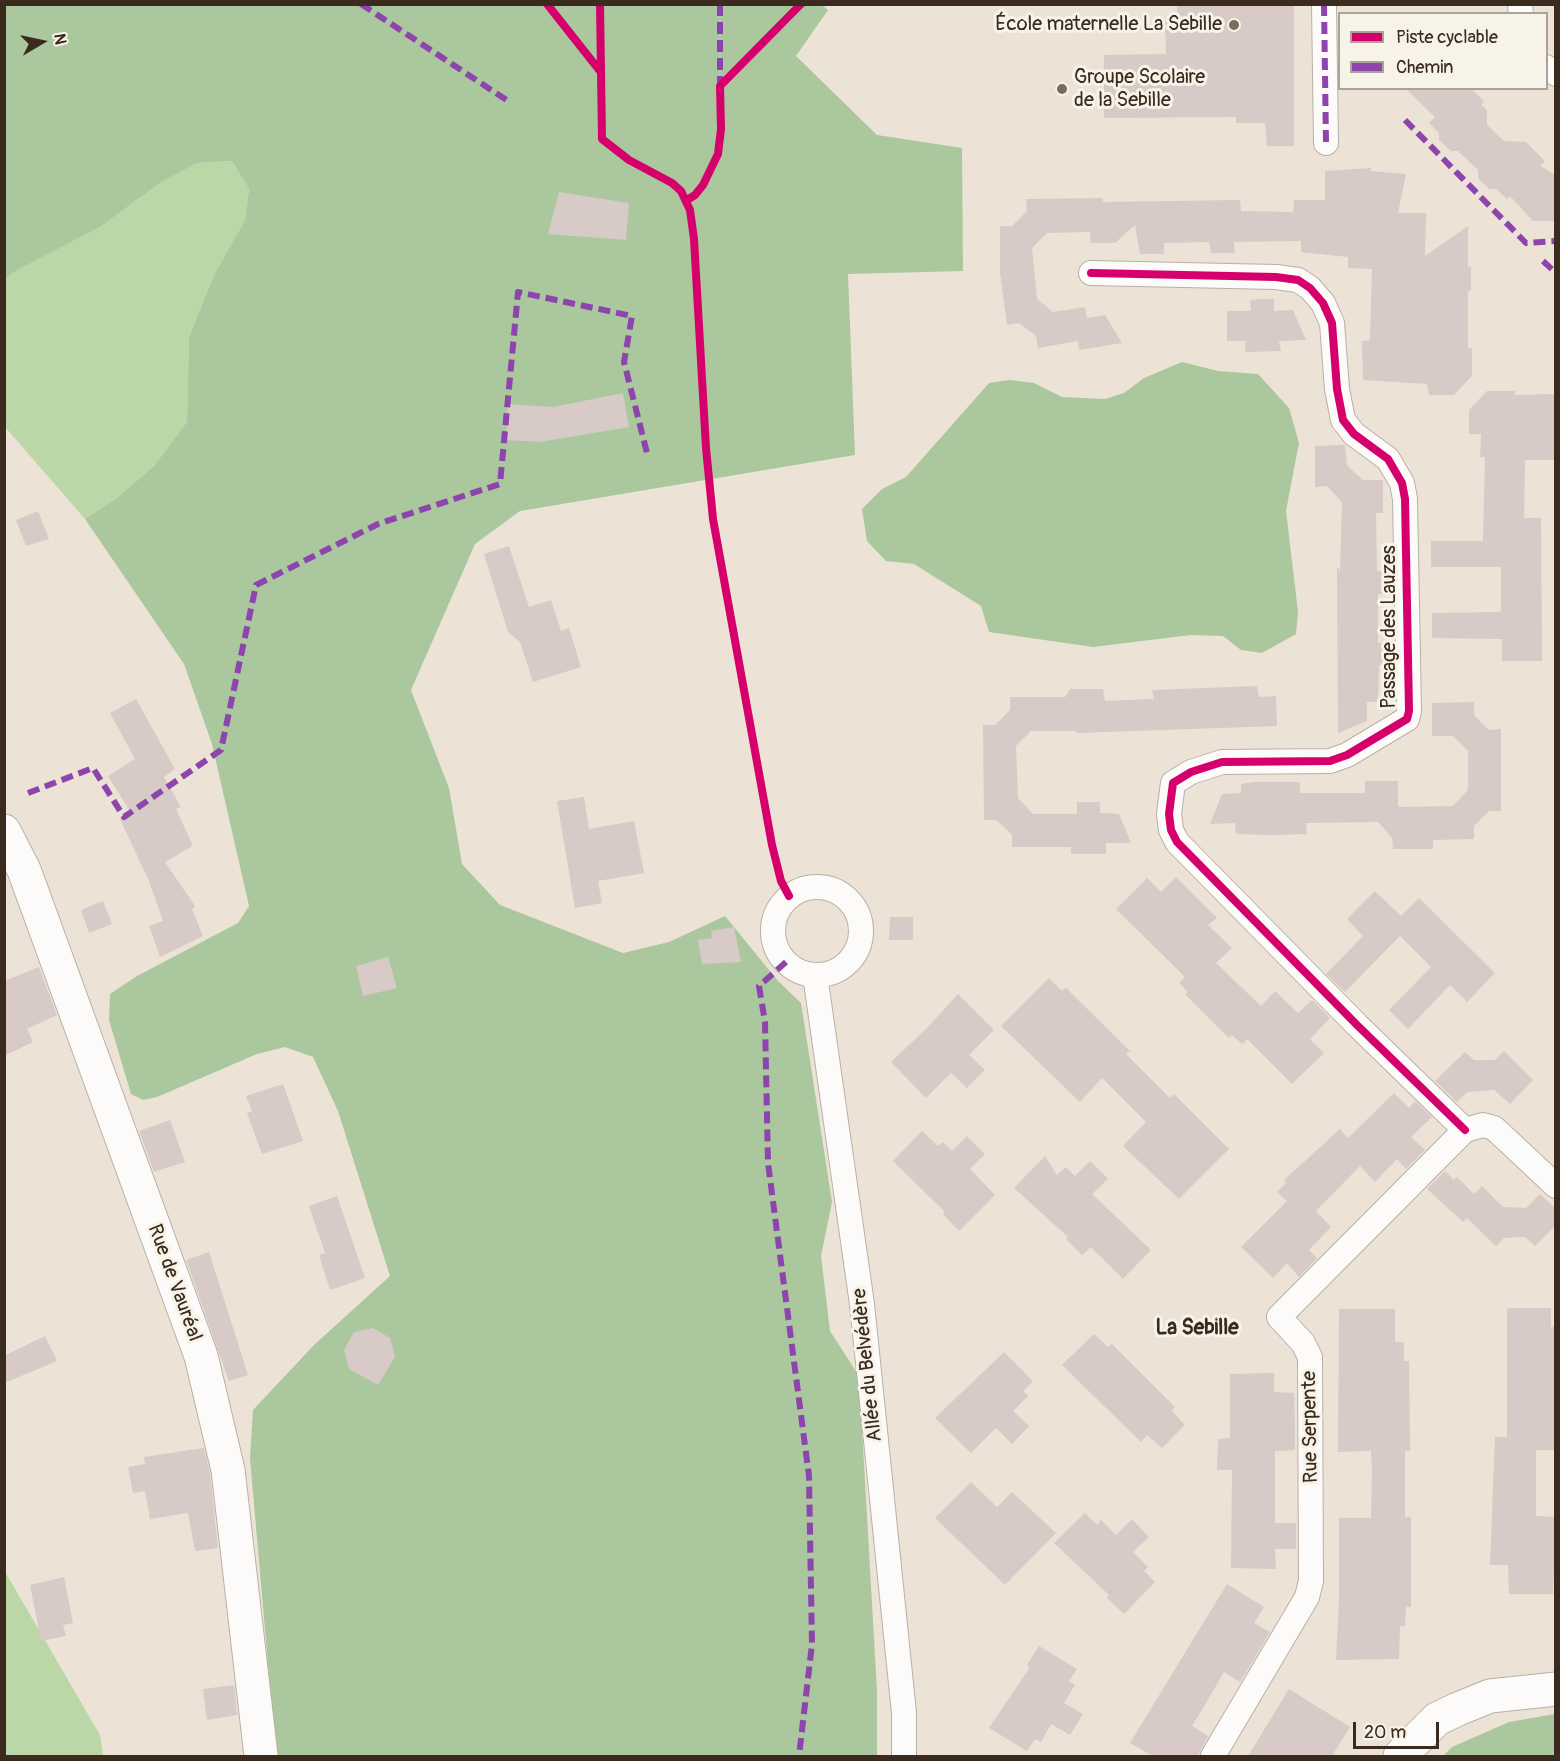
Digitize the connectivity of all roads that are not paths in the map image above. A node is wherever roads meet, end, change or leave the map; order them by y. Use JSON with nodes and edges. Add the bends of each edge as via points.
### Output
{"nodes":[{"id":1,"x":1324,"y":4,"type":"edge"},
{"id":2,"x":1326,"y":143,"type":"dead end"},
{"id":3,"x":1091,"y":273,"type":"dead end"},
{"id":4,"x":4,"y":831,"type":"edge"},
{"id":5,"x":815,"y":975,"type":"dead end"},
{"id":6,"x":1466,"y":1130,"type":"junction"},
{"id":7,"x":1556,"y":1185,"type":"edge"},
{"id":8,"x":1556,"y":1689,"type":"edge"},
{"id":9,"x":261,"y":1756,"type":"edge"},
{"id":10,"x":904,"y":1756,"type":"edge"},
{"id":11,"x":1213,"y":1756,"type":"edge"},
{"id":12,"x":1400,"y":1756,"type":"edge"}],
"edges":[{"from":1,"to":2,"type":"street"},
{"from":3,"to":6,"type":"street","name":"Passage des Lauzes","via":[[1276,277],[1298,280],[1310,288],[1323,303],[1332,324],[1342,420],[1388,459],[1402,483],[1407,719],[1330,761],[1222,762],[1191,772],[1173,783],[1168,814],[1177,842]]},
{"from":4,"to":9,"type":"street","name":"Rue de Vauréal","via":[[24,870],[201,1356],[228,1470]]},
{"from":5,"to":10,"type":"street","name":"Allée du Belvédère","via":[[862,1304],[904,1713]]},
{"from":6,"to":7,"type":"street","via":[[1483,1125],[1494,1128]]},
{"from":6,"to":11,"type":"street","name":"Rue Serpente","via":[[1279,1317],[1310,1357],[1311,1581],[1307,1597]]},
{"from":8,"to":12,"type":"street","via":[[1490,1696],[1458,1708],[1437,1719]]}]}
